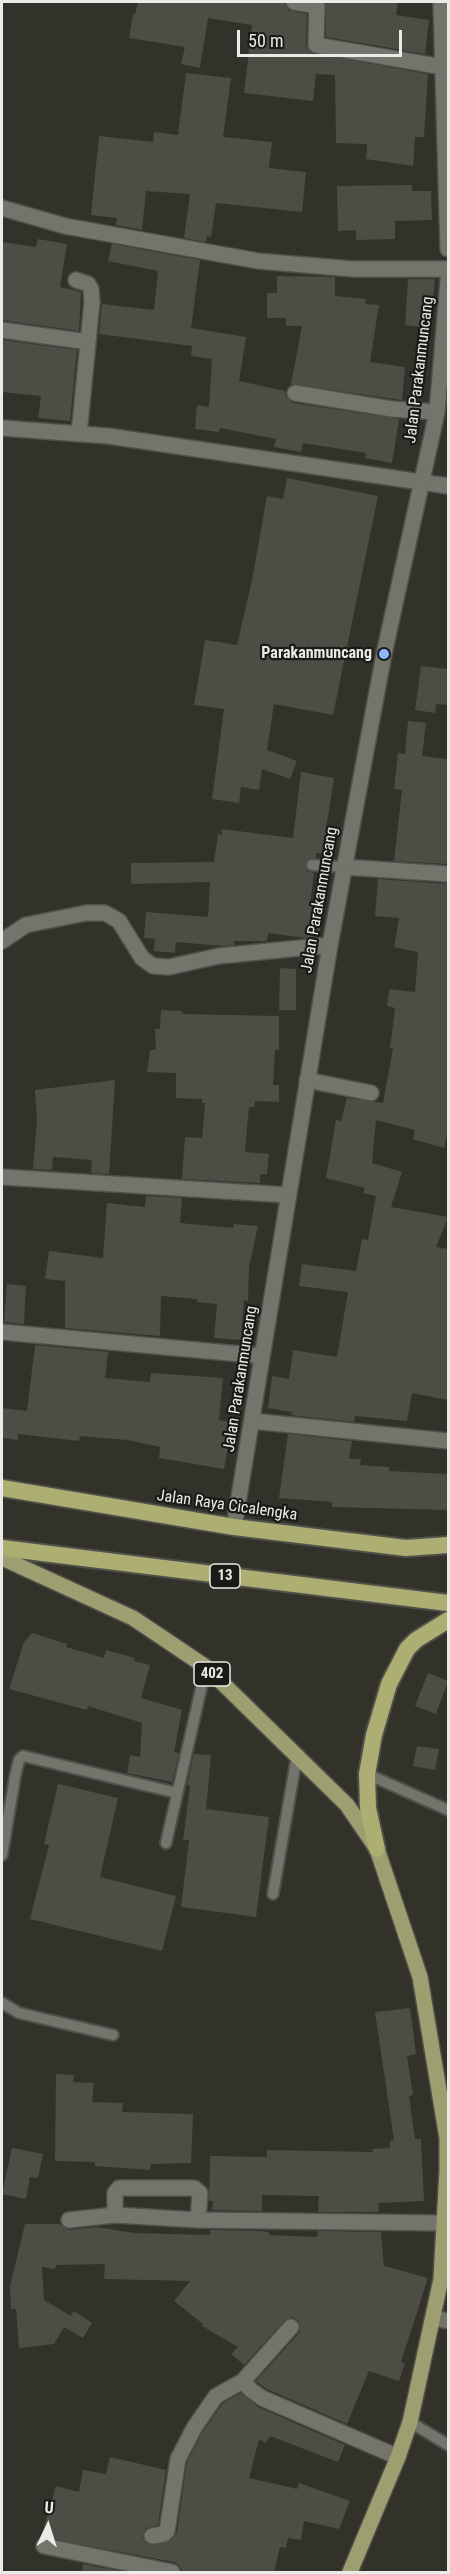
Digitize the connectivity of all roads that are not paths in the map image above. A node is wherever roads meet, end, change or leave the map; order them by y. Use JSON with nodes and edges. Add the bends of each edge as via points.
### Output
{"nodes":[{"id":1,"x":294,"y":2,"type":"edge"},
{"id":2,"x":441,"y":2,"type":"edge"},
{"id":3,"x":443,"y":67,"type":"junction"},
{"id":4,"x":2,"y":208,"type":"edge"},
{"id":5,"x":448,"y":249,"type":"edge"},
{"id":6,"x":448,"y":269,"type":"edge"},
{"id":7,"x":76,"y":280,"type":"dead end"},
{"id":8,"x":448,"y":280,"type":"edge"},
{"id":9,"x":447,"y":319,"type":"edge"},
{"id":10,"x":2,"y":330,"type":"edge"},
{"id":11,"x":88,"y":342,"type":"junction"},
{"id":12,"x":296,"y":393,"type":"dead end"},
{"id":13,"x":437,"y":412,"type":"junction"},
{"id":14,"x":2,"y":428,"type":"edge"},
{"id":15,"x":79,"y":434,"type":"junction"},
{"id":16,"x":423,"y":482,"type":"junction"},
{"id":17,"x":448,"y":486,"type":"edge"},
{"id":18,"x":312,"y":865,"type":"dead end"},
{"id":19,"x":344,"y":867,"type":"junction"},
{"id":20,"x":448,"y":874,"type":"edge"},
{"id":21,"x":2,"y":941,"type":"edge"},
{"id":22,"x":330,"y":945,"type":"junction"},
{"id":23,"x":307,"y":1080,"type":"junction"},
{"id":24,"x":371,"y":1093,"type":"dead end"},
{"id":25,"x":2,"y":1177,"type":"edge"},
{"id":26,"x":288,"y":1195,"type":"junction"},
{"id":27,"x":2,"y":1332,"type":"edge"},
{"id":28,"x":262,"y":1356,"type":"junction"},
{"id":29,"x":252,"y":1421,"type":"junction"},
{"id":30,"x":448,"y":1441,"type":"edge"},
{"id":31,"x":2,"y":1488,"type":"edge"},
{"id":32,"x":234,"y":1527,"type":"junction"},
{"id":33,"x":448,"y":1545,"type":"edge"},
{"id":34,"x":2,"y":1548,"type":"edge"},
{"id":35,"x":2,"y":1558,"type":"edge"},
{"id":36,"x":448,"y":1603,"type":"edge"},
{"id":37,"x":448,"y":1620,"type":"edge"},
{"id":38,"x":206,"y":1667,"type":"junction"},
{"id":39,"x":297,"y":1755,"type":"junction"},
{"id":40,"x":367,"y":1774,"type":"junction"},
{"id":41,"x":177,"y":1793,"type":"junction"},
{"id":42,"x":448,"y":1810,"type":"edge"},
{"id":43,"x":166,"y":1843,"type":"dead end"},
{"id":44,"x":377,"y":1849,"type":"junction"},
{"id":45,"x":2,"y":1855,"type":"edge"},
{"id":46,"x":273,"y":1894,"type":"dead end"},
{"id":47,"x":2,"y":2003,"type":"edge"},
{"id":48,"x":113,"y":2035,"type":"dead end"},
{"id":49,"x":443,"y":2078,"type":"edge"},
{"id":50,"x":448,"y":2138,"type":"edge"},
{"id":51,"x":115,"y":2215,"type":"junction"},
{"id":52,"x":69,"y":2220,"type":"dead end"},
{"id":53,"x":198,"y":2220,"type":"junction"},
{"id":54,"x":443,"y":2223,"type":"junction"},
{"id":55,"x":441,"y":2320,"type":"edge"},
{"id":56,"x":291,"y":2327,"type":"dead end"},
{"id":57,"x":243,"y":2381,"type":"junction"},
{"id":58,"x":410,"y":2422,"type":"junction"},
{"id":59,"x":448,"y":2445,"type":"edge"},
{"id":60,"x":398,"y":2457,"type":"junction"},
{"id":61,"x":152,"y":2536,"type":"dead end"},
{"id":62,"x":44,"y":2546,"type":"dead end"},
{"id":63,"x":172,"y":2572,"type":"edge"},
{"id":64,"x":350,"y":2572,"type":"edge"}],
"edges":[{"from":1,"to":3,"type":"street","via":[[317,6],[316,45]]},
{"from":2,"to":3,"type":"street"},
{"from":3,"to":5,"type":"street"},
{"from":4,"to":6,"type":"street","via":[[65,226],[258,261],[353,269]]},
{"from":7,"to":11,"type":"street","via":[[91,289]]},
{"from":8,"to":9,"type":"street","name":"Jalan Parakanmuncang"},
{"from":9,"to":13,"type":"street","name":"Jalan Parakanmuncang"},
{"from":10,"to":11,"type":"street"},
{"from":11,"to":15,"type":"street"},
{"from":12,"to":13,"type":"street","via":[[392,409]]},
{"from":13,"to":16,"type":"street","name":"Jalan Parakanmuncang"},
{"from":14,"to":15,"type":"street"},
{"from":15,"to":16,"type":"street"},
{"from":16,"to":17,"type":"street"},
{"from":16,"to":19,"type":"street","name":"Jalan Parakanmuncang","via":[[384,654]]},
{"from":18,"to":19,"type":"lane"},
{"from":19,"to":20,"type":"street"},
{"from":19,"to":22,"type":"street","name":"Jalan Parakanmuncang"},
{"from":21,"to":22,"type":"street","via":[[26,925],[105,913],[119,921],[142,958],[153,966],[170,968],[219,956]]},
{"from":22,"to":23,"type":"street","name":"Jalan Parakanmuncang"},
{"from":23,"to":24,"type":"street"},
{"from":23,"to":26,"type":"street","name":"Jalan Parakanmuncang"},
{"from":25,"to":26,"type":"street"},
{"from":26,"to":28,"type":"street","name":"Jalan Parakanmuncang"},
{"from":27,"to":28,"type":"street"},
{"from":28,"to":29,"type":"street","name":"Jalan Parakanmuncang"},
{"from":29,"to":30,"type":"street"},
{"from":29,"to":32,"type":"street","name":"Jalan Parakanmuncang"},
{"from":31,"to":32,"type":"highway","name":"Jalan Raya Cicalengka"},
{"from":32,"to":33,"type":"highway","name":"Jalan Raya Cicalengka","via":[[406,1548]]},
{"from":34,"to":36,"type":"highway","number":"13"},
{"from":35,"to":38,"type":"main road","number":"402","via":[[134,1618]]},
{"from":37,"to":40,"type":"highway","number":"402","via":[[407,1649],[389,1684]]},
{"from":38,"to":39,"type":"main road","number":"402"},
{"from":38,"to":41,"type":"lane"},
{"from":39,"to":44,"type":"main road","number":"402","via":[[347,1805]]},
{"from":39,"to":46,"type":"lane"},
{"from":40,"to":42,"type":"lane"},
{"from":40,"to":44,"type":"highway","number":"402","via":[[368,1808]]},
{"from":41,"to":43,"type":"lane"},
{"from":41,"to":45,"type":"lane","via":[[23,1756],[15,1777]]},
{"from":44,"to":49,"type":"main road","number":"402","via":[[420,1977]]},
{"from":47,"to":48,"type":"lane","via":[[19,2013]]},
{"from":49,"to":50,"type":"main road","number":"402"},
{"from":50,"to":54,"type":"main road","number":"402"},
{"from":51,"to":52,"type":"street"},
{"from":51,"to":53,"type":"street"},
{"from":51,"to":53,"type":"street","via":[[115,2193],[119,2188],[194,2188],[200,2193]]},
{"from":53,"to":54,"type":"street"},
{"from":54,"to":55,"type":"main road","number":"402"},
{"from":55,"to":58,"type":"main road","number":"402"},
{"from":56,"to":57,"type":"street"},
{"from":57,"to":60,"type":"street","via":[[262,2398]]},
{"from":57,"to":61,"type":"street","via":[[216,2396],[194,2428],[178,2459],[167,2531]]},
{"from":58,"to":59,"type":"lane"},
{"from":58,"to":60,"type":"main road","number":"402"},
{"from":60,"to":64,"type":"main road","number":"402"},
{"from":62,"to":63,"type":"street"}]}
